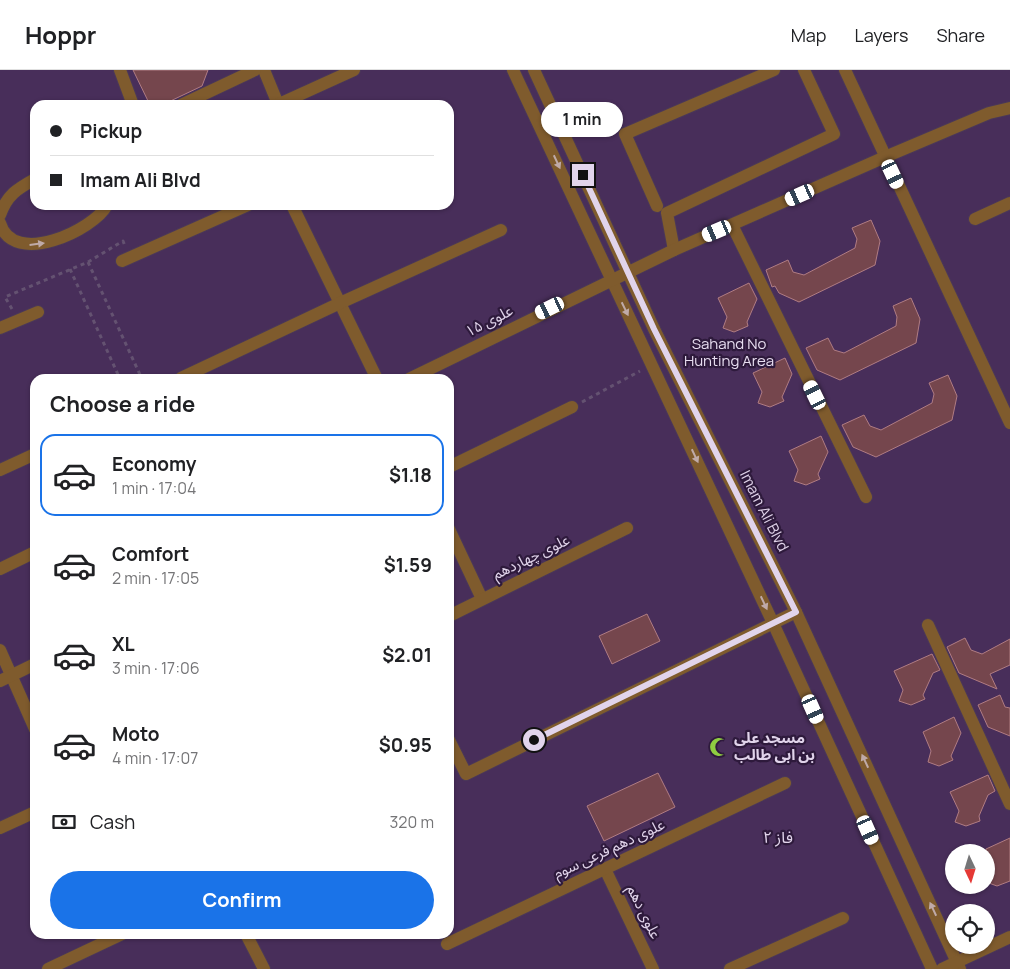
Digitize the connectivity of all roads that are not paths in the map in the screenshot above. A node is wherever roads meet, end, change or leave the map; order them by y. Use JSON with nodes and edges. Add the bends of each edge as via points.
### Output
{"nodes":[{"id":1,"x":120,"y":70,"type":"edge"},
{"id":2,"x":255,"y":70,"type":"edge"},
{"id":3,"x":264,"y":70,"type":"edge"},
{"id":4,"x":354,"y":70,"type":"edge"},
{"id":5,"x":514,"y":70,"type":"edge"},
{"id":6,"x":534,"y":70,"type":"edge"},
{"id":7,"x":774,"y":70,"type":"edge"},
{"id":8,"x":804,"y":70,"type":"edge"},
{"id":9,"x":845,"y":70,"type":"edge"},
{"id":10,"x":131,"y":100,"type":"edge"},
{"id":11,"x":192,"y":100,"type":"edge"},
{"id":12,"x":275,"y":100,"type":"edge"},
{"id":13,"x":288,"y":100,"type":"edge"},
{"id":14,"x":1010,"y":108,"type":"edge"},
{"id":15,"x":885,"y":157,"type":"junction"},
{"id":16,"x":30,"y":182,"type":"edge"},
{"id":17,"x":1010,"y":203,"type":"edge"},
{"id":18,"x":657,"y":206,"type":"dead end"},
{"id":19,"x":104,"y":210,"type":"edge"},
{"id":20,"x":237,"y":210,"type":"edge"},
{"id":21,"x":294,"y":210,"type":"edge"},
{"id":22,"x":0,"y":215,"type":"edge"},
{"id":23,"x":975,"y":218,"type":"dead end"},
{"id":24,"x":732,"y":225,"type":"junction"},
{"id":25,"x":1,"y":229,"type":"edge"},
{"id":26,"x":501,"y":230,"type":"dead end"},
{"id":27,"x":674,"y":250,"type":"junction"},
{"id":28,"x":127,"y":259,"type":"road end"},
{"id":29,"x":628,"y":272,"type":"junction"},
{"id":30,"x":612,"y":281,"type":"junction"},
{"id":31,"x":340,"y":303,"type":"junction"},
{"id":32,"x":38,"y":312,"type":"dead end"},
{"id":33,"x":0,"y":328,"type":"edge"},
{"id":34,"x":189,"y":374,"type":"edge"},
{"id":35,"x":375,"y":374,"type":"edge"},
{"id":36,"x":420,"y":374,"type":"edge"},
{"id":37,"x":572,"y":407,"type":"road end"},
{"id":38,"x":1010,"y":422,"type":"edge"},
{"id":39,"x":30,"y":456,"type":"edge"},
{"id":40,"x":454,"y":465,"type":"edge"},
{"id":41,"x":0,"y":470,"type":"edge"},
{"id":42,"x":866,"y":496,"type":"dead end"},
{"id":43,"x":627,"y":528,"type":"dead end"},
{"id":44,"x":454,"y":540,"type":"edge"},
{"id":45,"x":30,"y":554,"type":"edge"},
{"id":46,"x":0,"y":569,"type":"edge"},
{"id":47,"x":482,"y":599,"type":"junction"},
{"id":48,"x":796,"y":612,"type":"junction"},
{"id":49,"x":454,"y":613,"type":"edge"},
{"id":50,"x":773,"y":622,"type":"junction"},
{"id":51,"x":928,"y":625,"type":"dead end"},
{"id":52,"x":0,"y":650,"type":"edge"},
{"id":53,"x":30,"y":666,"type":"edge"},
{"id":54,"x":6,"y":678,"type":"edge"},
{"id":55,"x":30,"y":721,"type":"edge"},
{"id":56,"x":454,"y":750,"type":"edge"},
{"id":57,"x":785,"y":784,"type":"dead end"},
{"id":58,"x":1010,"y":804,"type":"edge"},
{"id":59,"x":30,"y":814,"type":"edge"},
{"id":60,"x":0,"y":828,"type":"edge"},
{"id":61,"x":605,"y":869,"type":"junction"},
{"id":62,"x":843,"y":918,"type":"dead end"},
{"id":63,"x":1010,"y":937,"type":"edge"},
{"id":64,"x":111,"y":939,"type":"edge"},
{"id":65,"x":249,"y":939,"type":"edge"},
{"id":66,"x":447,"y":944,"type":"dead end"},
{"id":67,"x":959,"y":965,"type":"edge"},
{"id":68,"x":48,"y":969,"type":"edge"},
{"id":69,"x":264,"y":969,"type":"edge"},
{"id":70,"x":653,"y":969,"type":"edge"},
{"id":71,"x":730,"y":969,"type":"edge"},
{"id":72,"x":932,"y":969,"type":"edge"},
{"id":73,"x":942,"y":969,"type":"edge"}],
"edges":[{"from":1,"to":10,"type":"street"},
{"from":2,"to":11,"type":"street"},
{"from":3,"to":12,"type":"street"},
{"from":4,"to":13,"type":"street"},
{"from":5,"to":30,"type":"street","one_way":true},
{"from":6,"to":29,"type":"street","name":"Imam Ali Blvd"},
{"from":7,"to":18,"type":"street","via":[[625,134]]},
{"from":8,"to":27,"type":"street","via":[[834,134],[667,214]]},
{"from":9,"to":15,"type":"street"},
{"from":14,"to":15,"type":"street","name":"علوی ۱۵","via":[[989,113]]},
{"from":15,"to":24,"type":"street","name":"علوی ۱۵"},
{"from":15,"to":38,"type":"street"},
{"from":16,"to":22,"type":"street","via":[[5,200]]},
{"from":17,"to":23,"type":"street"},
{"from":25,"to":19,"type":"street","one_way":true,"via":[[9,240],[24,245],[44,243],[64,236]]},
{"from":20,"to":28,"type":"street"},
{"from":21,"to":31,"type":"street"},
{"from":24,"to":27,"type":"street","name":"علوی ۱۵"},
{"from":24,"to":42,"type":"street"},
{"from":26,"to":31,"type":"street"},
{"from":27,"to":29,"type":"street","name":"علوی ۱۵"},
{"from":29,"to":30,"type":"street","name":"علوی ۱۵"},
{"from":29,"to":48,"type":"street","name":"Imam Ali Blvd"},
{"from":30,"to":36,"type":"street","name":"علوی ۱۵","via":[[550,308]]},
{"from":30,"to":50,"type":"street","one_way":true},
{"from":31,"to":34,"type":"street"},
{"from":31,"to":35,"type":"street"},
{"from":32,"to":33,"type":"street"},
{"from":37,"to":40,"type":"street"},
{"from":39,"to":41,"type":"street"},
{"from":43,"to":47,"type":"street","name":"علوی چهاردهم"},
{"from":44,"to":47,"type":"street"},
{"from":45,"to":46,"type":"street"},
{"from":47,"to":49,"type":"street","name":"علوی چهاردهم"},
{"from":48,"to":50,"type":"street"},
{"from":67,"to":48,"type":"street","name":"Imam Ali Blvd","one_way":true},
{"from":50,"to":56,"type":"street","via":[[466,774]]},
{"from":50,"to":72,"type":"street"},
{"from":51,"to":58,"type":"street"},
{"from":52,"to":54,"type":"street"},
{"from":53,"to":54,"type":"street"},
{"from":54,"to":55,"type":"street"},
{"from":57,"to":61,"type":"street","name":"علوی دهم فرعی سوم"},
{"from":59,"to":60,"type":"street"},
{"from":61,"to":66,"type":"street","name":"علوی دهم فرعی سوم"},
{"from":61,"to":70,"type":"street","name":"علوی دهم"},
{"from":62,"to":71,"type":"street"},
{"from":63,"to":67,"type":"street"},
{"from":64,"to":68,"type":"street"},
{"from":65,"to":69,"type":"street"},
{"from":67,"to":73,"type":"street"}]}
